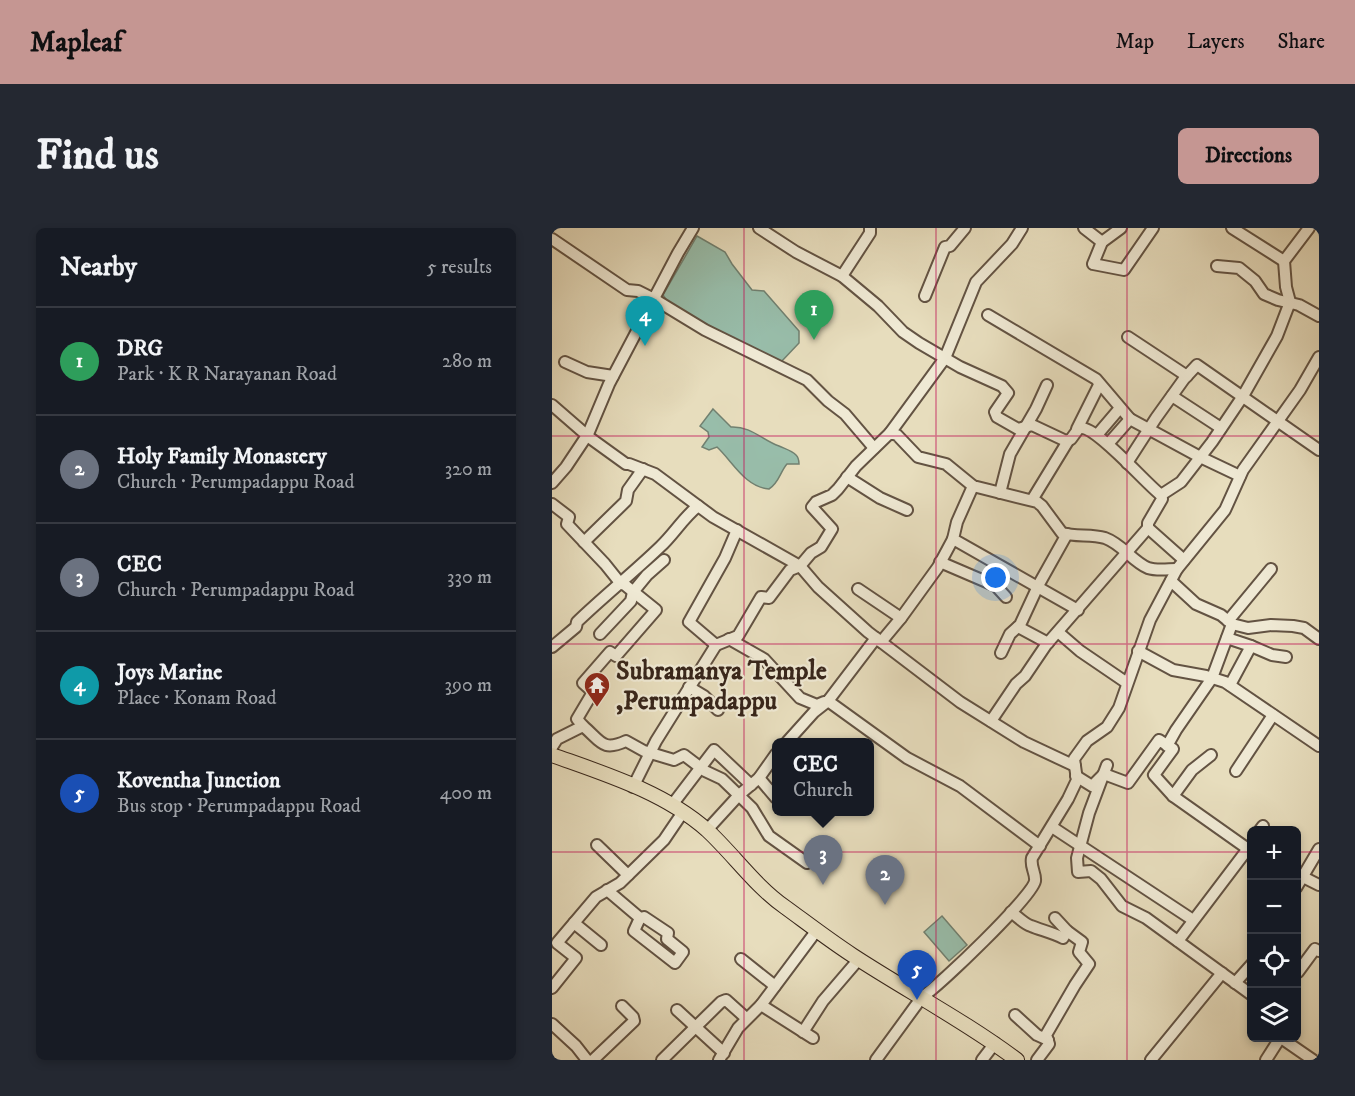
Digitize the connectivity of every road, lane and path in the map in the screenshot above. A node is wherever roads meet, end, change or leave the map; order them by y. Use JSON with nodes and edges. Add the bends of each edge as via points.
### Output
{"nodes":[{"id":1,"x":693,"y":228,"type":"edge"},
{"id":2,"x":759,"y":228,"type":"edge"},
{"id":3,"x":870,"y":228,"type":"edge"},
{"id":4,"x":965,"y":228,"type":"edge"},
{"id":5,"x":1022,"y":228,"type":"edge"},
{"id":6,"x":1121,"y":228,"type":"edge"},
{"id":7,"x":1232,"y":228,"type":"edge"},
{"id":8,"x":1309,"y":228,"type":"edge"},
{"id":9,"x":1151,"y":229,"type":"edge"},
{"id":10,"x":1090,"y":230,"type":"edge"},
{"id":11,"x":552,"y":239,"type":"edge"},
{"id":12,"x":1102,"y":242,"type":"junction"},
{"id":13,"x":1284,"y":261,"type":"junction"},
{"id":14,"x":1217,"y":266,"type":"dead end"},
{"id":15,"x":842,"y":276,"type":"junction"},
{"id":16,"x":925,"y":296,"type":"dead end"},
{"id":17,"x":653,"y":301,"type":"junction"},
{"id":18,"x":1290,"y":302,"type":"junction"},
{"id":19,"x":988,"y":315,"type":"dead end"},
{"id":20,"x":1319,"y":316,"type":"edge"},
{"id":21,"x":1128,"y":338,"type":"dead end"},
{"id":22,"x":1319,"y":357,"type":"edge"},
{"id":23,"x":945,"y":358,"type":"junction"},
{"id":24,"x":565,"y":362,"type":"dead end"},
{"id":25,"x":613,"y":376,"type":"junction"},
{"id":26,"x":1187,"y":376,"type":"junction"},
{"id":27,"x":1308,"y":376,"type":"junction"},
{"id":28,"x":1319,"y":381,"type":"edge"},
{"id":29,"x":1099,"y":384,"type":"junction"},
{"id":30,"x":1047,"y":385,"type":"dead end"},
{"id":31,"x":1172,"y":396,"type":"junction"},
{"id":32,"x":1243,"y":396,"type":"junction"},
{"id":33,"x":553,"y":407,"type":"edge"},
{"id":34,"x":1120,"y":408,"type":"junction"},
{"id":35,"x":1130,"y":418,"type":"junction"},
{"id":36,"x":1278,"y":421,"type":"junction"},
{"id":37,"x":1026,"y":427,"type":"junction"},
{"id":38,"x":1221,"y":428,"type":"junction"},
{"id":39,"x":1077,"y":429,"type":"junction"},
{"id":40,"x":1149,"y":429,"type":"junction"},
{"id":41,"x":890,"y":433,"type":"junction"},
{"id":42,"x":588,"y":434,"type":"junction"},
{"id":43,"x":1097,"y":435,"type":"junction"},
{"id":44,"x":1068,"y":441,"type":"junction"},
{"id":45,"x":1108,"y":444,"type":"junction"},
{"id":46,"x":1318,"y":446,"type":"edge"},
{"id":47,"x":874,"y":448,"type":"junction"},
{"id":48,"x":1200,"y":457,"type":"junction"},
{"id":49,"x":1127,"y":463,"type":"junction"},
{"id":50,"x":643,"y":469,"type":"junction"},
{"id":51,"x":1240,"y":476,"type":"junction"},
{"id":52,"x":848,"y":477,"type":"junction"},
{"id":53,"x":552,"y":483,"type":"edge"},
{"id":54,"x":971,"y":491,"type":"junction"},
{"id":55,"x":999,"y":493,"type":"junction"},
{"id":56,"x":1161,"y":495,"type":"junction"},
{"id":57,"x":1032,"y":500,"type":"junction"},
{"id":58,"x":552,"y":504,"type":"edge"},
{"id":59,"x":698,"y":506,"type":"junction"},
{"id":60,"x":908,"y":510,"type":"dead end"},
{"id":61,"x":1148,"y":528,"type":"junction"},
{"id":62,"x":737,"y":530,"type":"junction"},
{"id":63,"x":1067,"y":534,"type":"junction"},
{"id":64,"x":953,"y":539,"type":"junction"},
{"id":65,"x":584,"y":542,"type":"junction"},
{"id":66,"x":1127,"y":551,"type":"junction"},
{"id":67,"x":664,"y":560,"type":"dead end"},
{"id":68,"x":1184,"y":560,"type":"junction"},
{"id":69,"x":940,"y":562,"type":"junction"},
{"id":70,"x":800,"y":566,"type":"junction"},
{"id":71,"x":1177,"y":569,"type":"junction"},
{"id":72,"x":1271,"y":569,"type":"dead end"},
{"id":73,"x":1171,"y":581,"type":"junction"},
{"id":74,"x":621,"y":584,"type":"junction"},
{"id":75,"x":1038,"y":587,"type":"junction"},
{"id":76,"x":858,"y":589,"type":"dead end"},
{"id":77,"x":633,"y":592,"type":"junction"},
{"id":78,"x":1006,"y":597,"type":"dead end"},
{"id":79,"x":1078,"y":610,"type":"junction"},
{"id":80,"x":901,"y":618,"type":"junction"},
{"id":81,"x":1230,"y":623,"type":"junction"},
{"id":82,"x":1018,"y":627,"type":"junction"},
{"id":83,"x":1058,"y":632,"type":"junction"},
{"id":84,"x":600,"y":634,"type":"dead end"},
{"id":85,"x":1227,"y":638,"type":"junction"},
{"id":86,"x":729,"y":639,"type":"junction"},
{"id":87,"x":1319,"y":639,"type":"edge"},
{"id":88,"x":879,"y":640,"type":"junction"},
{"id":89,"x":1048,"y":643,"type":"junction"},
{"id":90,"x":716,"y":645,"type":"junction"},
{"id":91,"x":1251,"y":646,"type":"junction"},
{"id":92,"x":552,"y":647,"type":"edge"},
{"id":93,"x":1138,"y":651,"type":"junction"},
{"id":94,"x":1000,"y":653,"type":"dead end"},
{"id":95,"x":1286,"y":657,"type":"dead end"},
{"id":96,"x":1212,"y":678,"type":"junction"},
{"id":97,"x":1127,"y":683,"type":"junction"},
{"id":98,"x":1230,"y":686,"type":"junction"},
{"id":99,"x":689,"y":687,"type":"junction"},
{"id":100,"x":828,"y":701,"type":"junction"},
{"id":101,"x":718,"y":710,"type":"dead end"},
{"id":102,"x":1273,"y":715,"type":"junction"},
{"id":103,"x":991,"y":721,"type":"junction"},
{"id":104,"x":583,"y":726,"type":"junction"},
{"id":105,"x":791,"y":738,"type":"edge"},
{"id":106,"x":1167,"y":746,"type":"junction"},
{"id":107,"x":1319,"y":746,"type":"edge"},
{"id":108,"x":552,"y":747,"type":"edge"},
{"id":109,"x":651,"y":752,"type":"junction"},
{"id":110,"x":552,"y":755,"type":"edge"},
{"id":111,"x":1211,"y":755,"type":"dead end"},
{"id":112,"x":772,"y":760,"type":"edge"},
{"id":113,"x":700,"y":767,"type":"junction"},
{"id":114,"x":1106,"y":769,"type":"junction"},
{"id":115,"x":1076,"y":771,"type":"junction"},
{"id":116,"x":1236,"y":771,"type":"dead end"},
{"id":117,"x":755,"y":781,"type":"junction"},
{"id":118,"x":633,"y":787,"type":"junction"},
{"id":119,"x":772,"y":794,"type":"edge"},
{"id":120,"x":739,"y":795,"type":"junction"},
{"id":121,"x":1173,"y":796,"type":"junction"},
{"id":122,"x":678,"y":809,"type":"junction"},
{"id":123,"x":1052,"y":826,"type":"junction"},
{"id":124,"x":707,"y":830,"type":"junction"},
{"id":125,"x":597,"y":845,"type":"dead end"},
{"id":126,"x":1247,"y":845,"type":"edge"},
{"id":127,"x":1040,"y":846,"type":"junction"},
{"id":128,"x":1080,"y":846,"type":"junction"},
{"id":129,"x":1319,"y":849,"type":"edge"},
{"id":130,"x":1247,"y":851,"type":"edge"},
{"id":131,"x":807,"y":863,"type":"dead end"},
{"id":132,"x":628,"y":875,"type":"junction"},
{"id":133,"x":1303,"y":877,"type":"junction"},
{"id":134,"x":1301,"y":880,"type":"edge"},
{"id":135,"x":1319,"y":885,"type":"edge"},
{"id":136,"x":607,"y":890,"type":"junction"},
{"id":137,"x":1011,"y":912,"type":"junction"},
{"id":138,"x":640,"y":918,"type":"junction"},
{"id":139,"x":1054,"y":918,"type":"dead end"},
{"id":140,"x":1193,"y":920,"type":"junction"},
{"id":141,"x":574,"y":923,"type":"junction"},
{"id":142,"x":817,"y":930,"type":"junction"},
{"id":143,"x":1067,"y":931,"type":"junction"},
{"id":144,"x":1178,"y":941,"type":"junction"},
{"id":145,"x":601,"y":945,"type":"dead end"},
{"id":146,"x":1319,"y":951,"type":"edge"},
{"id":147,"x":741,"y":958,"type":"dead end"},
{"id":148,"x":859,"y":959,"type":"junction"},
{"id":149,"x":1301,"y":968,"type":"edge"},
{"id":150,"x":1247,"y":969,"type":"edge"},
{"id":151,"x":1222,"y":973,"type":"junction"},
{"id":152,"x":1235,"y":983,"type":"junction"},
{"id":153,"x":775,"y":986,"type":"junction"},
{"id":154,"x":552,"y":988,"type":"edge"},
{"id":155,"x":1247,"y":992,"type":"edge"},
{"id":156,"x":922,"y":997,"type":"junction"},
{"id":157,"x":761,"y":1005,"type":"junction"},
{"id":158,"x":622,"y":1006,"type":"dead end"},
{"id":159,"x":677,"y":1010,"type":"dead end"},
{"id":160,"x":1016,"y":1015,"type":"dead end"},
{"id":161,"x":746,"y":1018,"type":"junction"},
{"id":162,"x":552,"y":1024,"type":"edge"},
{"id":163,"x":695,"y":1027,"type":"junction"},
{"id":164,"x":803,"y":1032,"type":"junction"},
{"id":165,"x":813,"y":1038,"type":"dead end"},
{"id":166,"x":1048,"y":1040,"type":"junction"},
{"id":167,"x":1278,"y":1042,"type":"edge"},
{"id":168,"x":1287,"y":1042,"type":"edge"},
{"id":169,"x":995,"y":1043,"type":"junction"},
{"id":170,"x":722,"y":1057,"type":"edge"},
{"id":171,"x":586,"y":1059,"type":"edge"},
{"id":172,"x":662,"y":1060,"type":"edge"},
{"id":173,"x":876,"y":1060,"type":"edge"},
{"id":174,"x":982,"y":1060,"type":"edge"},
{"id":175,"x":1017,"y":1060,"type":"edge"},
{"id":176,"x":1037,"y":1060,"type":"edge"},
{"id":177,"x":1151,"y":1060,"type":"edge"},
{"id":178,"x":1266,"y":1060,"type":"edge"},
{"id":179,"x":1313,"y":1060,"type":"edge"}],
"edges":[{"from":1,"to":17,"type":"street"},
{"from":2,"to":15,"type":"street"},
{"from":3,"to":15,"type":"street"},
{"from":4,"to":16,"type":"street","via":[[945,247]]},
{"from":5,"to":23,"type":"street","via":[[976,282]]},
{"from":6,"to":12,"type":"street"},
{"from":7,"to":13,"type":"street"},
{"from":8,"to":13,"type":"street"},
{"from":9,"to":12,"type":"street","via":[[1124,270],[1093,264]]},
{"from":10,"to":12,"type":"street"},
{"from":11,"to":17,"type":"street","via":[[627,290],[638,291]]},
{"from":13,"to":18,"type":"street"},
{"from":14,"to":18,"type":"street","via":[[1239,268],[1264,294]]},
{"from":15,"to":23,"type":"street","via":[[903,332]]},
{"from":17,"to":25,"type":"street"},
{"from":17,"to":47,"type":"street","via":[[807,380],[845,414]]},
{"from":18,"to":20,"type":"street"},
{"from":18,"to":32,"type":"street","via":[[1277,336]]},
{"from":19,"to":29,"type":"street","via":[[1096,378]]},
{"from":21,"to":26,"type":"street"},
{"from":22,"to":27,"type":"street"},
{"from":23,"to":37,"type":"street","via":[[1002,386],[1008,393],[995,415],[1018,429]]},
{"from":23,"to":41,"type":"street"},
{"from":24,"to":25,"type":"street","via":[[587,372]]},
{"from":25,"to":42,"type":"street"},
{"from":26,"to":31,"type":"street"},
{"from":26,"to":32,"type":"street","via":[[1197,365]]},
{"from":27,"to":28,"type":"street"},
{"from":27,"to":36,"type":"street"},
{"from":29,"to":34,"type":"street"},
{"from":29,"to":39,"type":"street"},
{"from":30,"to":37,"type":"street"},
{"from":31,"to":38,"type":"street"},
{"from":31,"to":40,"type":"street"},
{"from":32,"to":36,"type":"street"},
{"from":32,"to":38,"type":"street"},
{"from":33,"to":42,"type":"street"},
{"from":34,"to":35,"type":"street"},
{"from":34,"to":43,"type":"street"},
{"from":35,"to":40,"type":"street"},
{"from":35,"to":45,"type":"street"},
{"from":36,"to":46,"type":"street"},
{"from":36,"to":51,"type":"street"},
{"from":37,"to":44,"type":"street","via":[[1037,426]]},
{"from":37,"to":55,"type":"street","via":[[1010,454]]},
{"from":38,"to":48,"type":"street"},
{"from":39,"to":43,"type":"street","via":[[1086,427]]},
{"from":39,"to":44,"type":"street"},
{"from":40,"to":48,"type":"street"},
{"from":40,"to":49,"type":"street"},
{"from":41,"to":47,"type":"street"},
{"from":41,"to":54,"type":"street","via":[[897,435],[918,457],[945,464]]},
{"from":42,"to":50,"type":"street","via":[[626,464]]},
{"from":42,"to":53,"type":"street"},
{"from":43,"to":45,"type":"street"},
{"from":44,"to":57,"type":"street"},
{"from":45,"to":49,"type":"street"},
{"from":47,"to":52,"type":"street"},
{"from":48,"to":51,"type":"street"},
{"from":48,"to":56,"type":"street","via":[[1181,482]]},
{"from":49,"to":56,"type":"street"},
{"from":50,"to":59,"type":"street"},
{"from":50,"to":65,"type":"street","via":[[627,490],[626,501]]},
{"from":51,"to":68,"type":"street","via":[[1225,510]]},
{"from":52,"to":60,"type":"street"},
{"from":52,"to":70,"type":"street","via":[[832,495],[812,507],[832,529],[821,547]]},
{"from":54,"to":55,"type":"street"},
{"from":54,"to":64,"type":"street"},
{"from":55,"to":57,"type":"street"},
{"from":56,"to":61,"type":"street"},
{"from":57,"to":63,"type":"street"},
{"from":58,"to":65,"type":"street","via":[[569,517],[567,524]]},
{"from":59,"to":62,"type":"street"},
{"from":59,"to":74,"type":"street"},
{"from":61,"to":66,"type":"street"},
{"from":61,"to":68,"type":"street"},
{"from":62,"to":70,"type":"street"},
{"from":62,"to":90,"type":"street","via":[[689,622]]},
{"from":63,"to":66,"type":"street","via":[[1098,536]]},
{"from":63,"to":75,"type":"street"},
{"from":64,"to":69,"type":"street"},
{"from":64,"to":75,"type":"street"},
{"from":65,"to":74,"type":"street"},
{"from":66,"to":71,"type":"street","via":[[1146,567]]},
{"from":66,"to":79,"type":"street"},
{"from":67,"to":77,"type":"street"},
{"from":68,"to":71,"type":"street"},
{"from":69,"to":78,"type":"street","via":[[996,586]]},
{"from":69,"to":80,"type":"street"},
{"from":70,"to":86,"type":"street","via":[[790,570],[770,598],[761,597],[738,636]]},
{"from":70,"to":88,"type":"street","via":[[818,587]]},
{"from":71,"to":73,"type":"street"},
{"from":72,"to":81,"type":"street"},
{"from":73,"to":81,"type":"street","via":[[1196,604]]},
{"from":73,"to":93,"type":"street"},
{"from":74,"to":77,"type":"street"},
{"from":74,"to":92,"type":"street","via":[[606,593]]},
{"from":75,"to":79,"type":"street"},
{"from":75,"to":82,"type":"street"},
{"from":76,"to":80,"type":"street"},
{"from":77,"to":84,"type":"street","via":[[631,601]]},
{"from":77,"to":104,"type":"street","via":[[656,610],[616,656],[610,652],[583,683],[593,692],[577,719]]},
{"from":79,"to":83,"type":"street"},
{"from":80,"to":88,"type":"street"},
{"from":81,"to":85,"type":"street"},
{"from":81,"to":87,"type":"street","via":[[1248,628],[1293,626],[1304,628]]},
{"from":82,"to":89,"type":"street"},
{"from":82,"to":94,"type":"street"},
{"from":83,"to":89,"type":"street"},
{"from":83,"to":97,"type":"street"},
{"from":85,"to":91,"type":"street"},
{"from":85,"to":96,"type":"street"},
{"from":86,"to":90,"type":"street"},
{"from":86,"to":100,"type":"street","via":[[764,659],[801,698],[817,705]]},
{"from":88,"to":100,"type":"street"},
{"from":88,"to":103,"type":"street"},
{"from":89,"to":103,"type":"street"},
{"from":90,"to":99,"type":"street"},
{"from":91,"to":95,"type":"street"},
{"from":91,"to":98,"type":"street"},
{"from":93,"to":96,"type":"street","via":[[1173,670]]},
{"from":93,"to":97,"type":"street"},
{"from":96,"to":98,"type":"street"},
{"from":96,"to":106,"type":"street"},
{"from":97,"to":115,"type":"street","via":[[1119,708],[1107,727],[1087,741],[1074,759]]},
{"from":98,"to":102,"type":"street"},
{"from":99,"to":101,"type":"street"},
{"from":99,"to":109,"type":"street"},
{"from":100,"to":105,"type":"street"},
{"from":100,"to":127,"type":"street","via":[[907,758],[960,786]]},
{"from":102,"to":107,"type":"street"},
{"from":102,"to":116,"type":"street"},
{"from":103,"to":115,"type":"street"},
{"from":104,"to":108,"type":"street","via":[[557,739]]},
{"from":104,"to":109,"type":"street","via":[[605,746],[626,741]]},
{"from":106,"to":114,"type":"street","via":[[1159,740],[1128,783]]},
{"from":106,"to":121,"type":"street","via":[[1173,749],[1154,775]]},
{"from":109,"to":113,"type":"street","via":[[674,760],[684,755]]},
{"from":109,"to":118,"type":"street"},
{"from":110,"to":118,"type":"main road"},
{"from":111,"to":121,"type":"street","via":[[1192,770]]},
{"from":112,"to":117,"type":"street"},
{"from":113,"to":117,"type":"street","via":[[714,750]]},
{"from":113,"to":120,"type":"street","via":[[722,779]]},
{"from":113,"to":122,"type":"street"},
{"from":114,"to":115,"type":"street","via":[[1092,786]]},
{"from":114,"to":128,"type":"street"},
{"from":115,"to":123,"type":"street","via":[[1077,780]]},
{"from":117,"to":119,"type":"street"},
{"from":117,"to":120,"type":"street"},
{"from":118,"to":122,"type":"main road"},
{"from":120,"to":124,"type":"street"},
{"from":120,"to":131,"type":"street","via":[[753,808],[769,837]]},
{"from":121,"to":126,"type":"street"},
{"from":122,"to":124,"type":"main road"},
{"from":122,"to":132,"type":"street","via":[[664,840]]},
{"from":123,"to":127,"type":"street"},
{"from":123,"to":128,"type":"street"},
{"from":124,"to":142,"type":"main road","via":[[762,889]]},
{"from":125,"to":132,"type":"street"},
{"from":127,"to":137,"type":"street","via":[[1031,862],[1035,881]]},
{"from":128,"to":140,"type":"street"},
{"from":128,"to":144,"type":"street","via":[[1078,872],[1091,871],[1122,906]]},
{"from":129,"to":133,"type":"street"},
{"from":130,"to":140,"type":"street"},
{"from":132,"to":136,"type":"street"},
{"from":133,"to":134,"type":"street"},
{"from":133,"to":135,"type":"street"},
{"from":136,"to":138,"type":"street"},
{"from":136,"to":141,"type":"street"},
{"from":137,"to":143,"type":"street","via":[[1030,927],[1048,934],[1063,938]]},
{"from":137,"to":156,"type":"street"},
{"from":138,"to":138,"type":"street","via":[[668,933],[667,939],[683,952],[675,963],[634,931]]},
{"from":139,"to":143,"type":"street"},
{"from":140,"to":144,"type":"street"},
{"from":141,"to":145,"type":"street"},
{"from":141,"to":154,"type":"street","via":[[556,943],[576,958]]},
{"from":142,"to":148,"type":"main road"},
{"from":142,"to":153,"type":"street"},
{"from":143,"to":166,"type":"street","via":[[1082,942],[1078,952],[1089,964],[1046,1035]]},
{"from":144,"to":151,"type":"street"},
{"from":146,"to":149,"type":"street","via":[[1315,949]]},
{"from":147,"to":153,"type":"street"},
{"from":148,"to":156,"type":"main road"},
{"from":148,"to":164,"type":"street","via":[[823,1000]]},
{"from":150,"to":152,"type":"street"},
{"from":151,"to":152,"type":"street"},
{"from":151,"to":177,"type":"street"},
{"from":152,"to":155,"type":"street"},
{"from":153,"to":157,"type":"street"},
{"from":156,"to":169,"type":"main road"},
{"from":156,"to":173,"type":"street"},
{"from":157,"to":161,"type":"street"},
{"from":157,"to":164,"type":"street"},
{"from":158,"to":171,"type":"street","via":[[634,1021]]},
{"from":159,"to":163,"type":"street"},
{"from":160,"to":166,"type":"street","via":[[1036,1035]]},
{"from":161,"to":163,"type":"street","via":[[726,1000]]},
{"from":161,"to":170,"type":"street"},
{"from":162,"to":171,"type":"street"},
{"from":163,"to":170,"type":"street"},
{"from":163,"to":172,"type":"street"},
{"from":164,"to":165,"type":"street"},
{"from":166,"to":176,"type":"street"},
{"from":167,"to":178,"type":"street"},
{"from":168,"to":179,"type":"street"},
{"from":169,"to":174,"type":"street"},
{"from":169,"to":175,"type":"main road"}]}
